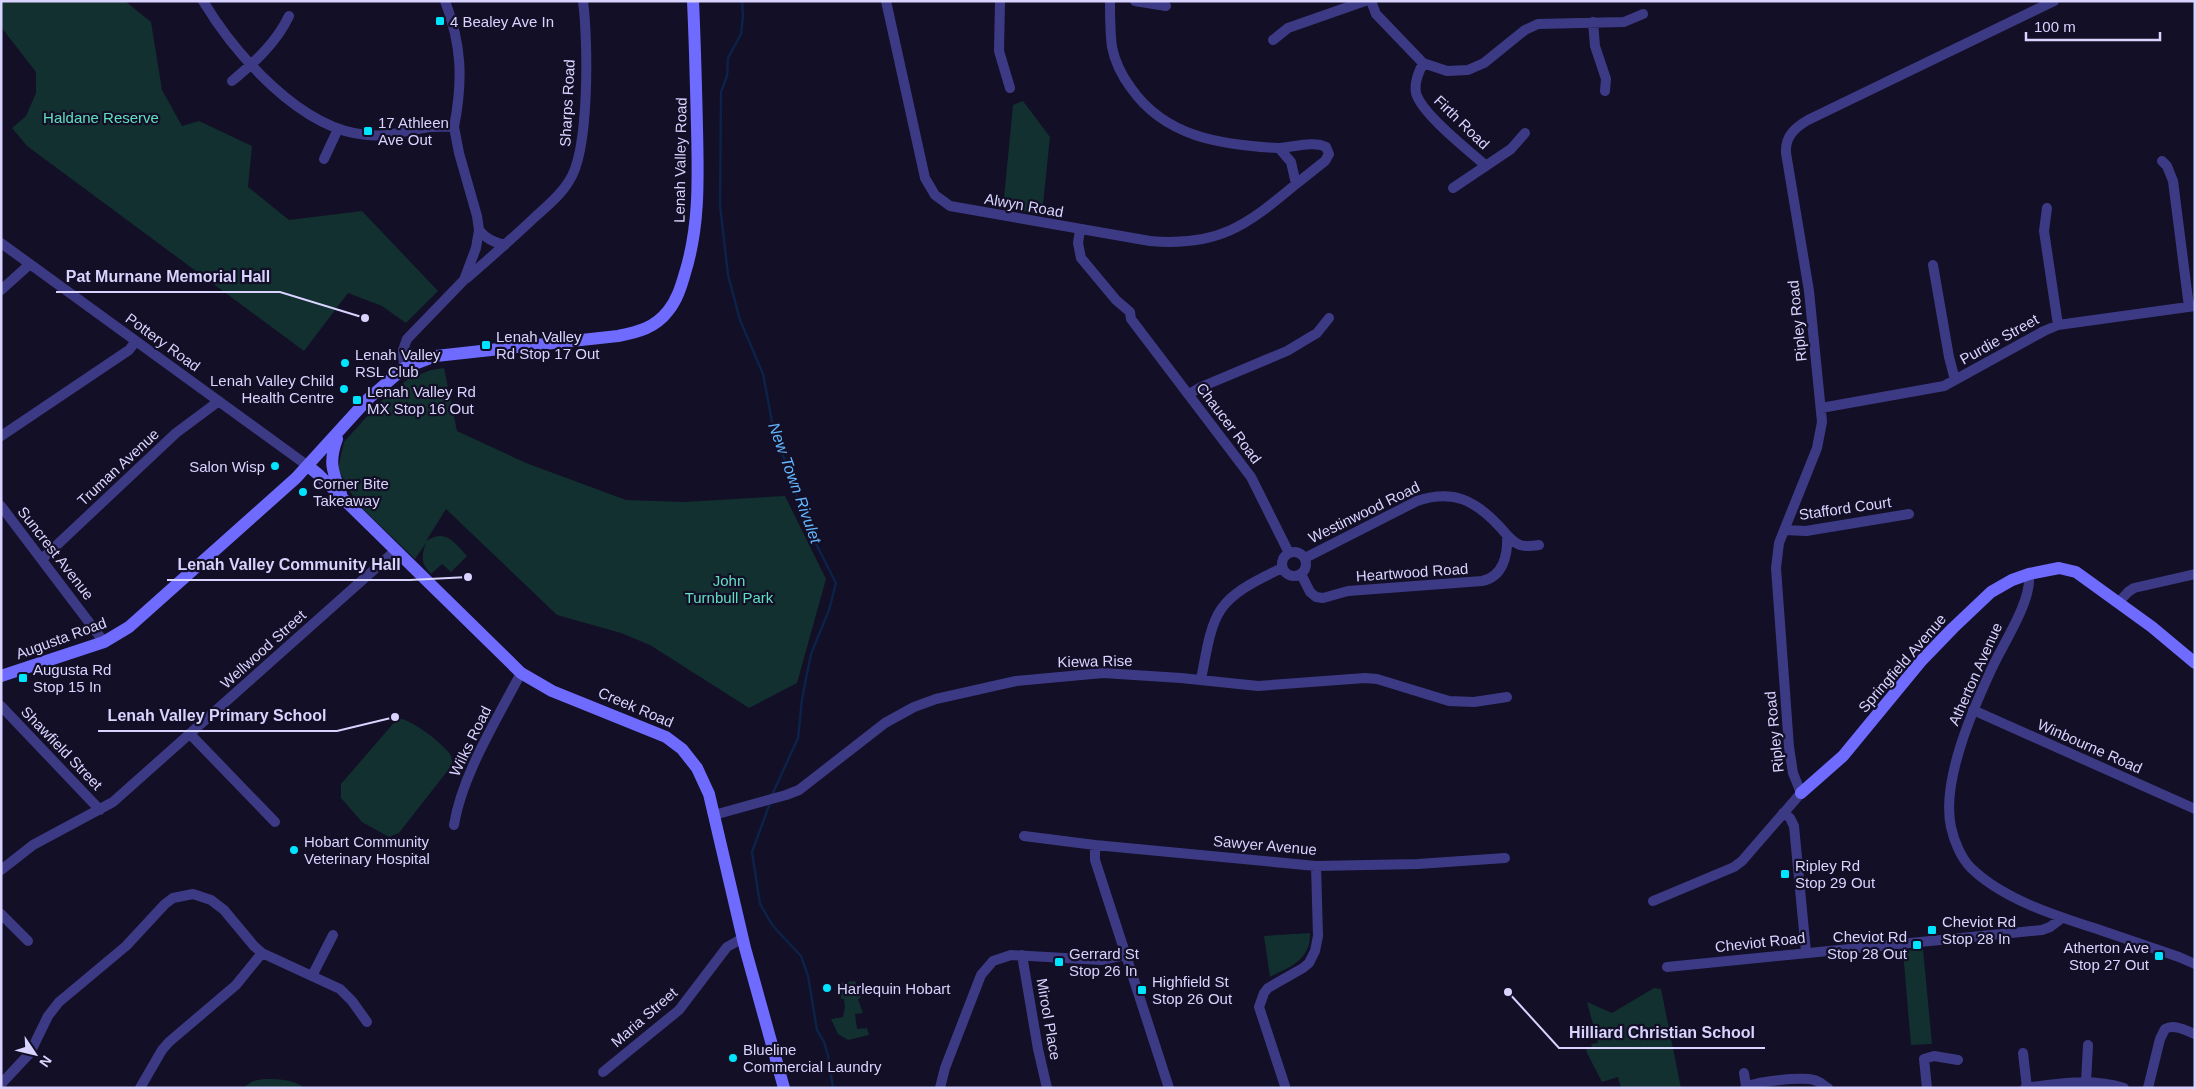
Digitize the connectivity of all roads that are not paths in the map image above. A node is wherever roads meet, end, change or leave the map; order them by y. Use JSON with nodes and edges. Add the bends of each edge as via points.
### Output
{"nodes":[{"id":1,"x":203,"y":1,"type":"edge"},
{"id":2,"x":445,"y":1,"type":"edge"},
{"id":3,"x":583,"y":1,"type":"edge"},
{"id":4,"x":693,"y":1,"type":"edge"},
{"id":5,"x":886,"y":1,"type":"edge"},
{"id":6,"x":1000,"y":1,"type":"edge"},
{"id":7,"x":1110,"y":1,"type":"edge"},
{"id":8,"x":1135,"y":1,"type":"edge"},
{"id":9,"x":1365,"y":1,"type":"edge"},
{"id":10,"x":1371,"y":1,"type":"edge"},
{"id":11,"x":2054,"y":1,"type":"edge"},
{"id":12,"x":1166,"y":6,"type":"dead end"},
{"id":13,"x":1643,"y":14,"type":"dead end"},
{"id":14,"x":289,"y":16,"type":"dead end"},
{"id":15,"x":1593,"y":22,"type":"junction"},
{"id":16,"x":1273,"y":40,"type":"dead end"},
{"id":17,"x":1423,"y":63,"type":"junction"},
{"id":18,"x":251,"y":66,"type":"junction"},
{"id":19,"x":232,"y":81,"type":"dead end"},
{"id":20,"x":1010,"y":88,"type":"dead end"},
{"id":21,"x":1605,"y":91,"type":"dead end"},
{"id":22,"x":454,"y":127,"type":"junction"},
{"id":23,"x":338,"y":129,"type":"junction"},
{"id":24,"x":1525,"y":133,"type":"dead end"},
{"id":25,"x":1279,"y":148,"type":"junction"},
{"id":26,"x":324,"y":159,"type":"dead end"},
{"id":27,"x":2162,"y":160,"type":"dead end"},
{"id":28,"x":1485,"y":165,"type":"junction"},
{"id":29,"x":1296,"y":184,"type":"junction"},
{"id":30,"x":1453,"y":188,"type":"dead end"},
{"id":31,"x":2047,"y":208,"type":"dead end"},
{"id":32,"x":479,"y":230,"type":"junction"},
{"id":33,"x":1080,"y":230,"type":"junction"},
{"id":34,"x":1,"y":243,"type":"edge"},
{"id":35,"x":505,"y":245,"type":"junction"},
{"id":36,"x":30,"y":264,"type":"junction"},
{"id":37,"x":1933,"y":265,"type":"dead end"},
{"id":38,"x":464,"y":280,"type":"junction"},
{"id":39,"x":1,"y":290,"type":"edge"},
{"id":40,"x":2192,"y":306,"type":"edge"},
{"id":41,"x":1329,"y":318,"type":"dead end"},
{"id":42,"x":2058,"y":325,"type":"junction"},
{"id":43,"x":136,"y":341,"type":"junction"},
{"id":44,"x":404,"y":368,"type":"junction"},
{"id":45,"x":1955,"y":380,"type":"junction"},
{"id":46,"x":1189,"y":394,"type":"junction"},
{"id":47,"x":219,"y":401,"type":"junction"},
{"id":48,"x":1821,"y":408,"type":"junction"},
{"id":49,"x":341,"y":430,"type":"junction"},
{"id":50,"x":1,"y":436,"type":"edge"},
{"id":51,"x":308,"y":466,"type":"junction"},
{"id":52,"x":344,"y":499,"type":"junction"},
{"id":53,"x":1,"y":506,"type":"edge"},
{"id":54,"x":1909,"y":514,"type":"dead end"},
{"id":55,"x":1784,"y":530,"type":"junction"},
{"id":56,"x":1507,"y":536,"type":"junction"},
{"id":57,"x":1539,"y":545,"type":"dead end"},
{"id":58,"x":395,"y":551,"type":"junction"},
{"id":59,"x":1289,"y":553,"type":"junction"},
{"id":60,"x":1305,"y":558,"type":"junction"},
{"id":61,"x":42,"y":559,"type":"junction"},
{"id":62,"x":1282,"y":568,"type":"junction"},
{"id":63,"x":1301,"y":574,"type":"junction"},
{"id":64,"x":2029,"y":574,"type":"junction"},
{"id":65,"x":2195,"y":574,"type":"edge"},
{"id":66,"x":2119,"y":602,"type":"junction"},
{"id":67,"x":104,"y":642,"type":"junction"},
{"id":68,"x":2195,"y":663,"type":"edge"},
{"id":69,"x":521,"y":673,"type":"junction"},
{"id":70,"x":1,"y":676,"type":"edge"},
{"id":71,"x":1201,"y":680,"type":"junction"},
{"id":72,"x":1507,"y":696,"type":"dead end"},
{"id":73,"x":1,"y":706,"type":"edge"},
{"id":74,"x":1972,"y":710,"type":"junction"},
{"id":75,"x":190,"y":734,"type":"junction"},
{"id":76,"x":1801,"y":794,"type":"junction"},
{"id":77,"x":2195,"y":809,"type":"edge"},
{"id":78,"x":100,"y":810,"type":"junction"},
{"id":79,"x":1783,"y":813,"type":"junction"},
{"id":80,"x":714,"y":814,"type":"junction"},
{"id":81,"x":275,"y":822,"type":"dead end"},
{"id":82,"x":454,"y":825,"type":"dead end"},
{"id":83,"x":1024,"y":836,"type":"dead end"},
{"id":84,"x":1095,"y":845,"type":"junction"},
{"id":85,"x":1505,"y":858,"type":"dead end"},
{"id":86,"x":1316,"y":866,"type":"junction"},
{"id":87,"x":1,"y":870,"type":"edge"},
{"id":88,"x":1654,"y":901,"type":"dead end"},
{"id":89,"x":1,"y":914,"type":"edge"},
{"id":90,"x":2062,"y":918,"type":"junction"},
{"id":91,"x":333,"y":935,"type":"dead end"},
{"id":92,"x":743,"y":938,"type":"junction"},
{"id":93,"x":28,"y":942,"type":"dead end"},
{"id":94,"x":262,"y":952,"type":"junction"},
{"id":95,"x":1806,"y":952,"type":"junction"},
{"id":96,"x":1022,"y":955,"type":"junction"},
{"id":97,"x":1126,"y":955,"type":"junction"},
{"id":98,"x":2195,"y":964,"type":"edge"},
{"id":99,"x":1667,"y":967,"type":"dead end"},
{"id":100,"x":312,"y":976,"type":"junction"},
{"id":101,"x":367,"y":1022,"type":"dead end"},
{"id":102,"x":2195,"y":1034,"type":"edge"},
{"id":103,"x":2088,"y":1045,"type":"dead end"},
{"id":104,"x":2023,"y":1053,"type":"dead end"},
{"id":105,"x":1958,"y":1060,"type":"dead end"},
{"id":106,"x":603,"y":1072,"type":"dead end"},
{"id":107,"x":1744,"y":1073,"type":"dead end"},
{"id":108,"x":2086,"y":1082,"type":"junction"},
{"id":109,"x":1,"y":1084,"type":"edge"},
{"id":110,"x":1285,"y":1086,"type":"dead end"},
{"id":111,"x":1746,"y":1087,"type":"edge"},
{"id":112,"x":140,"y":1088,"type":"edge"},
{"id":113,"x":784,"y":1088,"type":"edge"},
{"id":114,"x":940,"y":1088,"type":"edge"},
{"id":115,"x":1047,"y":1088,"type":"edge"},
{"id":116,"x":1169,"y":1088,"type":"edge"},
{"id":117,"x":1828,"y":1088,"type":"edge"},
{"id":118,"x":1928,"y":1088,"type":"edge"},
{"id":119,"x":2027,"y":1088,"type":"edge"},
{"id":120,"x":2124,"y":1088,"type":"edge"},
{"id":121,"x":2148,"y":1088,"type":"edge"}],
"edges":[{"from":1,"to":18,"type":"street"},
{"from":2,"to":22,"type":"street","via":[[452,18],[461,70]]},
{"from":3,"to":35,"type":"street","name":"Sharps Road","via":[[585,66],[578,160],[570,181]]},
{"from":4,"to":44,"type":"street","name":"Lenah Valley Road","via":[[697,213],[682,284],[667,313],[639,332],[436,356]]},
{"from":5,"to":33,"type":"street","name":"Alwyn Road","via":[[928,187],[950,206],[959,209]]},
{"from":6,"to":20,"type":"street","via":[[999,51]]},
{"from":7,"to":25,"type":"street","via":[[1112,48],[1118,65],[1136,95],[1155,114],[1196,136],[1226,143]]},
{"from":8,"to":12,"type":"street"},
{"from":9,"to":16,"type":"street","via":[[1288,28]]},
{"from":10,"to":17,"type":"street","via":[[1376,14]]},
{"from":11,"to":48,"type":"street","name":"Ripley Road","via":[[1808,120],[1790,134],[1786,154],[1810,298]]},
{"from":13,"to":15,"type":"street","via":[[1624,22]]},
{"from":14,"to":18,"type":"street","via":[[280,34]]},
{"from":15,"to":17,"type":"street","via":[[1547,22],[1532,26],[1484,63],[1468,70],[1447,72]]},
{"from":15,"to":21,"type":"street","via":[[1595,46],[1606,79]]},
{"from":17,"to":28,"type":"street","name":"Firth Road","via":[[1416,84],[1420,101]]},
{"from":18,"to":19,"type":"street"},
{"from":18,"to":23,"type":"street","via":[[286,98]]},
{"from":22,"to":23,"type":"street","via":[[422,128],[383,136]]},
{"from":22,"to":32,"type":"street"},
{"from":23,"to":26,"type":"street"},
{"from":24,"to":28,"type":"street","name":"Firth Road","via":[[1511,149]]},
{"from":25,"to":29,"type":"street","via":[[1291,162]]},
{"from":25,"to":29,"type":"street","name":"Alwyn Road","via":[[1318,145],[1328,150],[1325,161]]},
{"from":27,"to":40,"type":"street","via":[[2172,180]]},
{"from":28,"to":30,"type":"street","name":"Firth Road"},
{"from":29,"to":33,"type":"street","name":"Alwyn Road","via":[[1242,226],[1213,238],[1165,242]]},
{"from":31,"to":42,"type":"street","via":[[2044,231]]},
{"from":32,"to":35,"type":"street","via":[[494,243]]},
{"from":32,"to":38,"type":"street"},
{"from":33,"to":46,"type":"street","name":"Chaucer Road","via":[[1081,258],[1130,312],[1131,319]]},
{"from":34,"to":36,"type":"street","name":"Pottery Road"},
{"from":35,"to":38,"type":"street","name":"Sharps Road"},
{"from":36,"to":39,"type":"street"},
{"from":36,"to":43,"type":"street","name":"Pottery Road"},
{"from":37,"to":45,"type":"street"},
{"from":38,"to":44,"type":"street","name":"Sharps Road","via":[[408,339],[403,350]]},
{"from":40,"to":42,"type":"street","name":"Purdie Street"},
{"from":41,"to":46,"type":"street","via":[[1317,333],[1287,351]]},
{"from":42,"to":45,"type":"street","name":"Purdie Street"},
{"from":43,"to":47,"type":"street","name":"Pottery Road"},
{"from":43,"to":50,"type":"street","via":[[129,350]]},
{"from":44,"to":49,"type":"street","name":"Lenah Valley Road","via":[[368,399]]},
{"from":45,"to":48,"type":"street","name":"Purdie Street","via":[[1933,389]]},
{"from":46,"to":59,"type":"street","name":"Chaucer Road","via":[[1251,477]]},
{"from":47,"to":51,"type":"street","name":"Pottery Road"},
{"from":47,"to":61,"type":"street","name":"Truman Avenue","via":[[176,434]]},
{"from":48,"to":55,"type":"street","name":"Ripley Road","via":[[1822,431],[1817,448]]},
{"from":49,"to":51,"type":"street","name":"Lenah Valley Road"},
{"from":49,"to":52,"type":"street","name":"Lenah Valley Road","via":[[331,464]]},
{"from":51,"to":52,"type":"street","name":"Creek Road"},
{"from":51,"to":67,"type":"street","name":"Augusta Road","via":[[150,610],[130,627]]},
{"from":52,"to":58,"type":"street","name":"Creek Road"},
{"from":53,"to":61,"type":"street","name":"Suncrest Avenue"},
{"from":54,"to":55,"type":"street","name":"Stafford Court","via":[[1806,531]]},
{"from":55,"to":76,"type":"street","name":"Ripley Road","via":[[1777,554],[1777,593],[1792,773]]},
{"from":56,"to":57,"type":"street","name":"Westinwood Road","via":[[1518,545]]},
{"from":56,"to":60,"type":"street","name":"Westinwood Road","via":[[1476,505],[1447,495],[1431,496]]},
{"from":56,"to":63,"type":"street","name":"Heartwood Road","via":[[1508,549],[1502,568],[1491,579],[1482,581],[1348,591],[1324,598],[1310,592]]},
{"from":58,"to":69,"type":"street","name":"Creek Road"},
{"from":58,"to":75,"type":"street","name":"Wellwood Street"},
{"from":59,"to":60,"type":"street","via":[[1299,553]]},
{"from":59,"to":62,"type":"street"},
{"from":60,"to":63,"type":"street","via":[[1306,568]]},
{"from":61,"to":67,"type":"street","name":"Suncrest Avenue"},
{"from":62,"to":63,"type":"street","via":[[1289,575]]},
{"from":62,"to":71,"type":"street","via":[[1240,589],[1223,605],[1212,627]]},
{"from":64,"to":66,"type":"street","name":"Springfield Avenue","via":[[2048,569],[2070,570]]},
{"from":64,"to":74,"type":"street","name":"Atherton Avenue","via":[[2027,597]]},
{"from":64,"to":76,"type":"street","name":"Springfield Avenue","via":[[1991,592],[1953,628],[1922,660],[1843,756]]},
{"from":65,"to":66,"type":"street","via":[[2134,588]]},
{"from":66,"to":68,"type":"street","name":"Springfield Avenue"},
{"from":67,"to":70,"type":"street","name":"Augusta Road"},
{"from":69,"to":80,"type":"street","name":"Creek Road","via":[[552,691],[658,732],[677,744],[701,774]]},
{"from":69,"to":82,"type":"street","name":"Wilks Road","via":[[458,803]]},
{"from":71,"to":72,"type":"street","name":"Kiewa Rise","via":[[1264,686],[1365,678],[1450,701],[1474,702]]},
{"from":71,"to":80,"type":"street","name":"Kiewa Rise","via":[[1086,674],[1016,681],[931,701],[886,723],[799,790]]},
{"from":73,"to":78,"type":"street","name":"Shawfield Street"},
{"from":74,"to":77,"type":"street","name":"Winbourne Road"},
{"from":74,"to":90,"type":"street","name":"Atherton Avenue","via":[[1953,778],[1950,819],[1955,841],[1965,861],[1978,873],[2031,906]]},
{"from":75,"to":78,"type":"street","name":"Wellwood Street","via":[[114,802]]},
{"from":75,"to":81,"type":"street"},
{"from":76,"to":79,"type":"street","name":"Springfield Avenue"},
{"from":78,"to":87,"type":"street","name":"Wellwood Street","via":[[33,845]]},
{"from":79,"to":88,"type":"street","name":"Springfield Avenue","via":[[1734,867]]},
{"from":79,"to":95,"type":"street","via":[[1794,826]]},
{"from":80,"to":92,"type":"street","name":"Creek Road"},
{"from":83,"to":84,"type":"street","name":"Sawyer Avenue"},
{"from":84,"to":86,"type":"street","name":"Sawyer Avenue"},
{"from":84,"to":97,"type":"street","via":[[1096,860]]},
{"from":85,"to":86,"type":"street","name":"Sawyer Avenue"},
{"from":86,"to":110,"type":"street","via":[[1318,936],[1313,957],[1303,968],[1268,988],[1259,1006]]},
{"from":89,"to":93,"type":"street"},
{"from":90,"to":95,"type":"street","name":"Cheviot Road","via":[[2042,930]]},
{"from":90,"to":98,"type":"street","name":"Atherton Avenue"},
{"from":91,"to":100,"type":"street"},
{"from":92,"to":106,"type":"street","name":"Maria Street","via":[[727,948],[679,1010]]},
{"from":92,"to":113,"type":"street","name":"Creek Road"},
{"from":94,"to":100,"type":"street"},
{"from":94,"to":109,"type":"street","via":[[211,900],[192,894],[174,898],[126,946],[59,1002],[48,1016],[30,1053]]},
{"from":94,"to":112,"type":"street","via":[[236,985],[169,1042]]},
{"from":95,"to":99,"type":"street","name":"Cheviot Road"},
{"from":96,"to":97,"type":"street","via":[[1101,960]]},
{"from":96,"to":114,"type":"street","via":[[998,959],[984,970]]},
{"from":96,"to":115,"type":"street","name":"Mirool Place"},
{"from":97,"to":116,"type":"street"},
{"from":100,"to":101,"type":"street","via":[[347,994]]},
{"from":102,"to":121,"type":"street","via":[[2172,1027],[2165,1030]]},
{"from":103,"to":108,"type":"street"},
{"from":104,"to":119,"type":"street"},
{"from":105,"to":118,"type":"street","via":[[1934,1056],[1924,1059]]},
{"from":107,"to":111,"type":"street"},
{"from":108,"to":119,"type":"street"},
{"from":108,"to":120,"type":"street"},
{"from":111,"to":117,"type":"street","via":[[1803,1078],[1816,1080]]}]}
